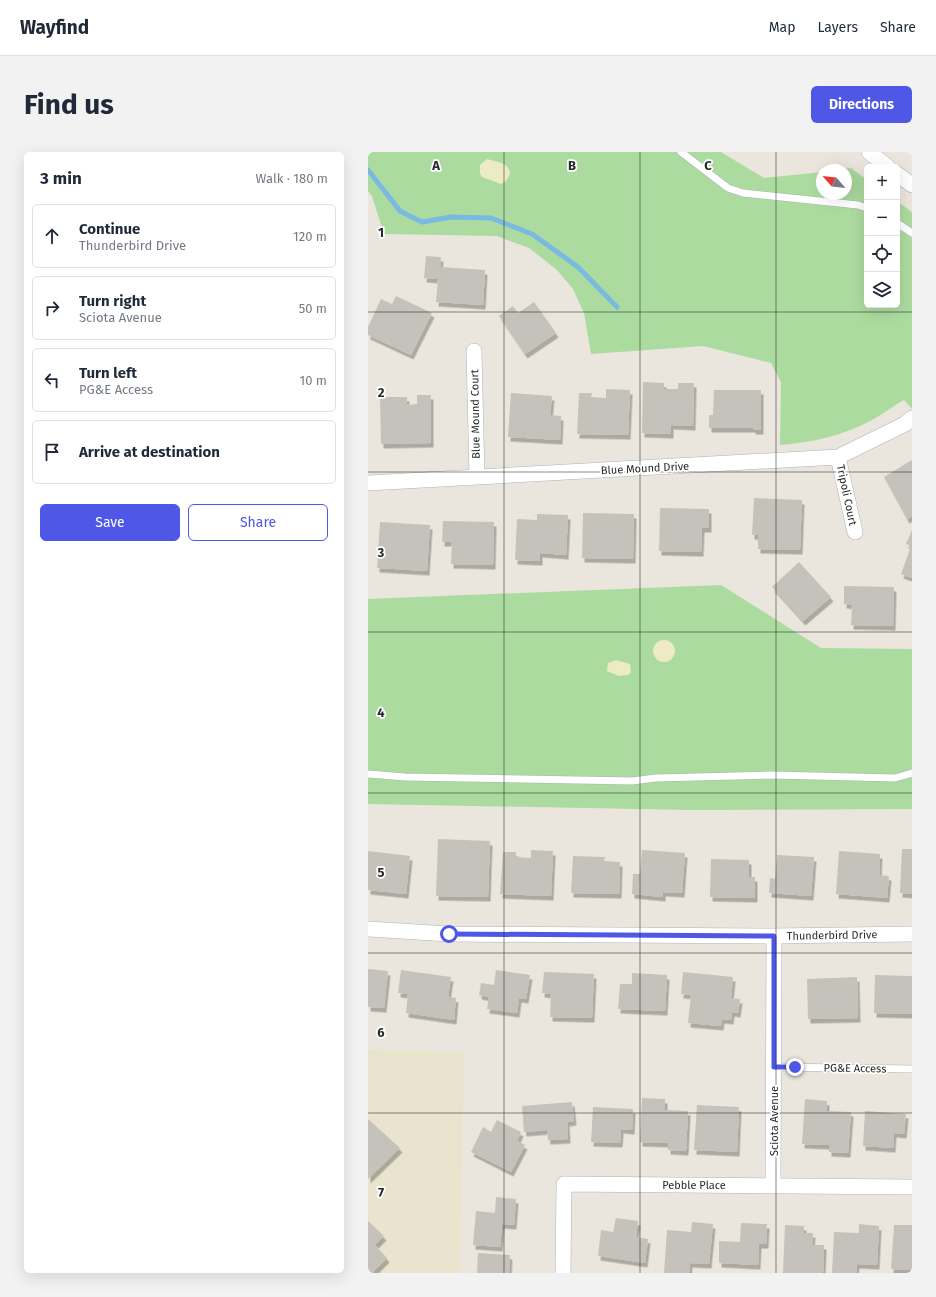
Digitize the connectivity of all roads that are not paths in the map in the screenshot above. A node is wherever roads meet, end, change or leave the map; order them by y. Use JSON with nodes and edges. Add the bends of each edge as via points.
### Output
{"nodes":[{"id":1,"x":681,"y":152,"type":"edge"},
{"id":2,"x":869,"y":152,"type":"edge"},
{"id":3,"x":884,"y":164,"type":"edge"},
{"id":4,"x":900,"y":176,"type":"edge"},
{"id":5,"x":912,"y":185,"type":"edge"},
{"id":6,"x":864,"y":207,"type":"edge"},
{"id":7,"x":900,"y":225,"type":"edge"},
{"id":8,"x":912,"y":233,"type":"edge"},
{"id":9,"x":474,"y":351,"type":"dead end"},
{"id":10,"x":912,"y":418,"type":"edge"},
{"id":11,"x":838,"y":458,"type":"junction"},
{"id":12,"x":477,"y":477,"type":"junction"},
{"id":13,"x":368,"y":483,"type":"edge"},
{"id":14,"x":855,"y":532,"type":"dead end"},
{"id":15,"x":368,"y":774,"type":"edge"},
{"id":16,"x":912,"y":774,"type":"edge"},
{"id":17,"x":368,"y":929,"type":"edge"},
{"id":18,"x":912,"y":934,"type":"edge"},
{"id":19,"x":774,"y":936,"type":"junction"},
{"id":20,"x":774,"y":1067,"type":"junction"},
{"id":21,"x":912,"y":1069,"type":"edge"},
{"id":22,"x":774,"y":1186,"type":"junction"},
{"id":23,"x":912,"y":1187,"type":"edge"},
{"id":24,"x":563,"y":1273,"type":"edge"}],
"edges":[{"from":1,"to":6,"type":"lane","via":[[728,188],[743,193]]},
{"from":2,"to":3,"type":"street"},
{"from":4,"to":5,"type":"street"},
{"from":7,"to":8,"type":"lane"},
{"from":9,"to":12,"type":"street","name":"Blue Mound Court"},
{"from":10,"to":11,"type":"street","name":"Blue Mound Drive"},
{"from":11,"to":12,"type":"street","name":"Blue Mound Drive"},
{"from":11,"to":14,"type":"street","name":"Tripoli Court"},
{"from":12,"to":13,"type":"street","name":"Blue Mound Drive"},
{"from":15,"to":16,"type":"lane","via":[[405,777],[632,781],[773,775],[894,778]]},
{"from":17,"to":19,"type":"street","name":"Thunderbird Drive","via":[[449,934]]},
{"from":18,"to":19,"type":"street","name":"Thunderbird Drive"},
{"from":19,"to":20,"type":"street","name":"Sciota Avenue"},
{"from":20,"to":21,"type":"lane","name":"PG&E Access"},
{"from":20,"to":22,"type":"street","name":"Sciota Avenue"},
{"from":22,"to":23,"type":"street","name":"Pebble Place"},
{"from":22,"to":24,"type":"street","name":"Pebble Place","via":[[564,1184]]}]}
